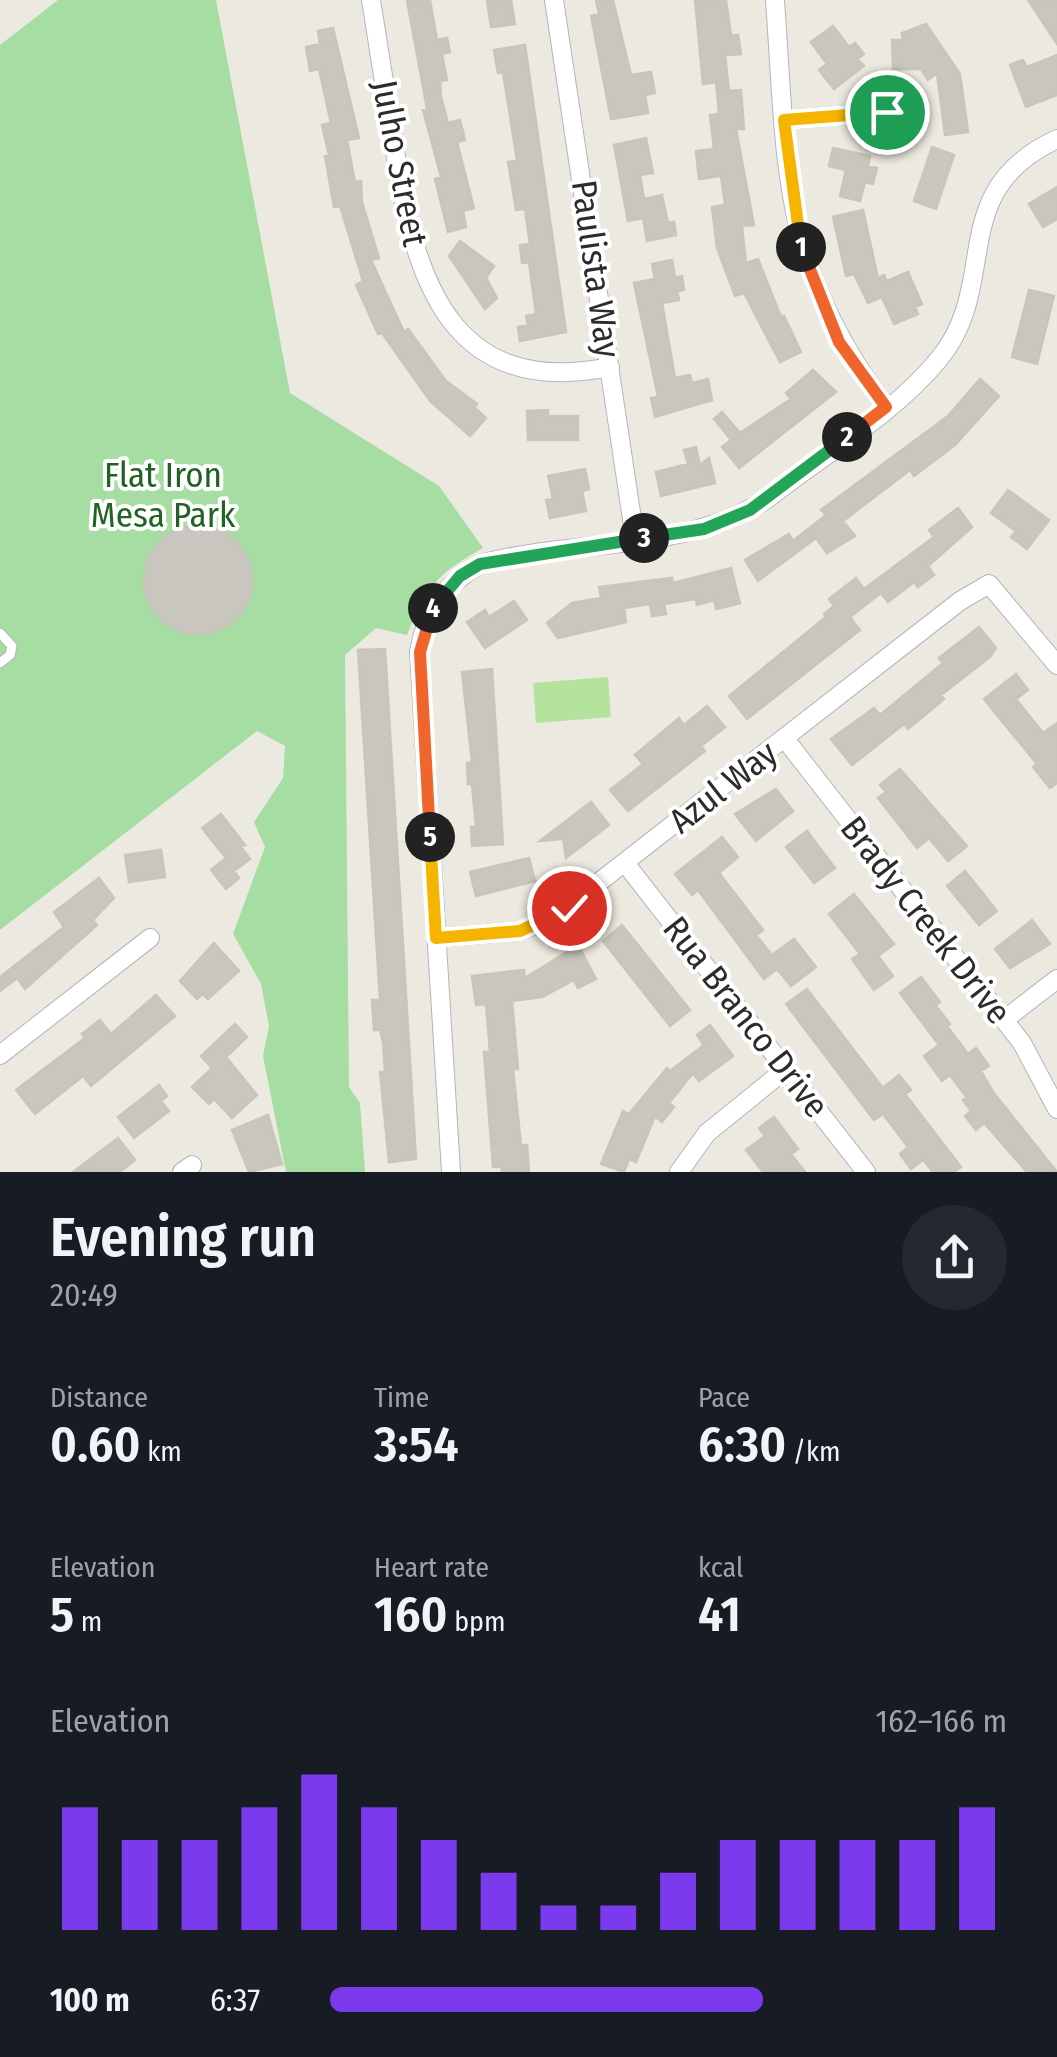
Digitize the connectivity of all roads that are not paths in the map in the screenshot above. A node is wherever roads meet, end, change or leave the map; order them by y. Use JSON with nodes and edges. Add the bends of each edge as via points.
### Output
{"nodes":[{"id":1,"x":371,"y":0,"type":"edge"},
{"id":2,"x":554,"y":0,"type":"edge"},
{"id":3,"x":775,"y":0,"type":"edge"},
{"id":4,"x":887,"y":112,"type":"dead end"},
{"id":5,"x":784,"y":120,"type":"junction"},
{"id":6,"x":1057,"y":139,"type":"edge"},
{"id":7,"x":610,"y":368,"type":"junction"},
{"id":8,"x":886,"y":407,"type":"junction"},
{"id":9,"x":635,"y":539,"type":"junction"},
{"id":10,"x":0,"y":633,"type":"edge"},
{"id":11,"x":0,"y":663,"type":"edge"},
{"id":12,"x":1057,"y":665,"type":"edge"},
{"id":13,"x":784,"y":739,"type":"junction"},
{"id":14,"x":625,"y":863,"type":"junction"},
{"id":15,"x":150,"y":938,"type":"dead end"},
{"id":16,"x":436,"y":938,"type":"junction"},
{"id":17,"x":1057,"y":979,"type":"edge"},
{"id":18,"x":1004,"y":1020,"type":"junction"},
{"id":19,"x":0,"y":1054,"type":"edge"},
{"id":20,"x":786,"y":1069,"type":"junction"},
{"id":21,"x":1057,"y":1109,"type":"edge"},
{"id":22,"x":451,"y":1172,"type":"edge"},
{"id":23,"x":679,"y":1172,"type":"edge"},
{"id":24,"x":866,"y":1172,"type":"edge"}],
"edges":[{"from":1,"to":7,"type":"street","name":"Julho Street","via":[[409,237],[437,303],[486,356],[518,370],[554,375]]},
{"from":2,"to":7,"type":"street","name":"Paulista Way"},
{"from":3,"to":5,"type":"street"},
{"from":4,"to":5,"type":"street"},
{"from":5,"to":8,"type":"street","via":[[805,263],[839,342]]},
{"from":6,"to":8,"type":"street","via":[[1022,159],[989,201],[957,332],[939,359]]},
{"from":7,"to":9,"type":"street","name":"Paulista Way"},
{"from":8,"to":9,"type":"street","via":[[750,510],[704,529]]},
{"from":9,"to":16,"type":"street","via":[[480,564],[433,607],[420,652]]},
{"from":10,"to":11,"type":"lane","via":[[12,651]]},
{"from":12,"to":13,"type":"street","name":"Azul Way","via":[[988,584]]},
{"from":13,"to":14,"type":"street","name":"Azul Way"},
{"from":13,"to":18,"type":"street","name":"Brady Creek Drive"},
{"from":14,"to":16,"type":"street","name":"Azul Way","via":[[537,926]]},
{"from":14,"to":20,"type":"street","name":"Rua Branco Drive"},
{"from":15,"to":19,"type":"street"},
{"from":16,"to":22,"type":"street"},
{"from":17,"to":18,"type":"street"},
{"from":18,"to":21,"type":"street","name":"Brady Creek Drive"},
{"from":20,"to":23,"type":"street","via":[[707,1133]]},
{"from":20,"to":24,"type":"street","name":"Rua Branco Drive"}]}
